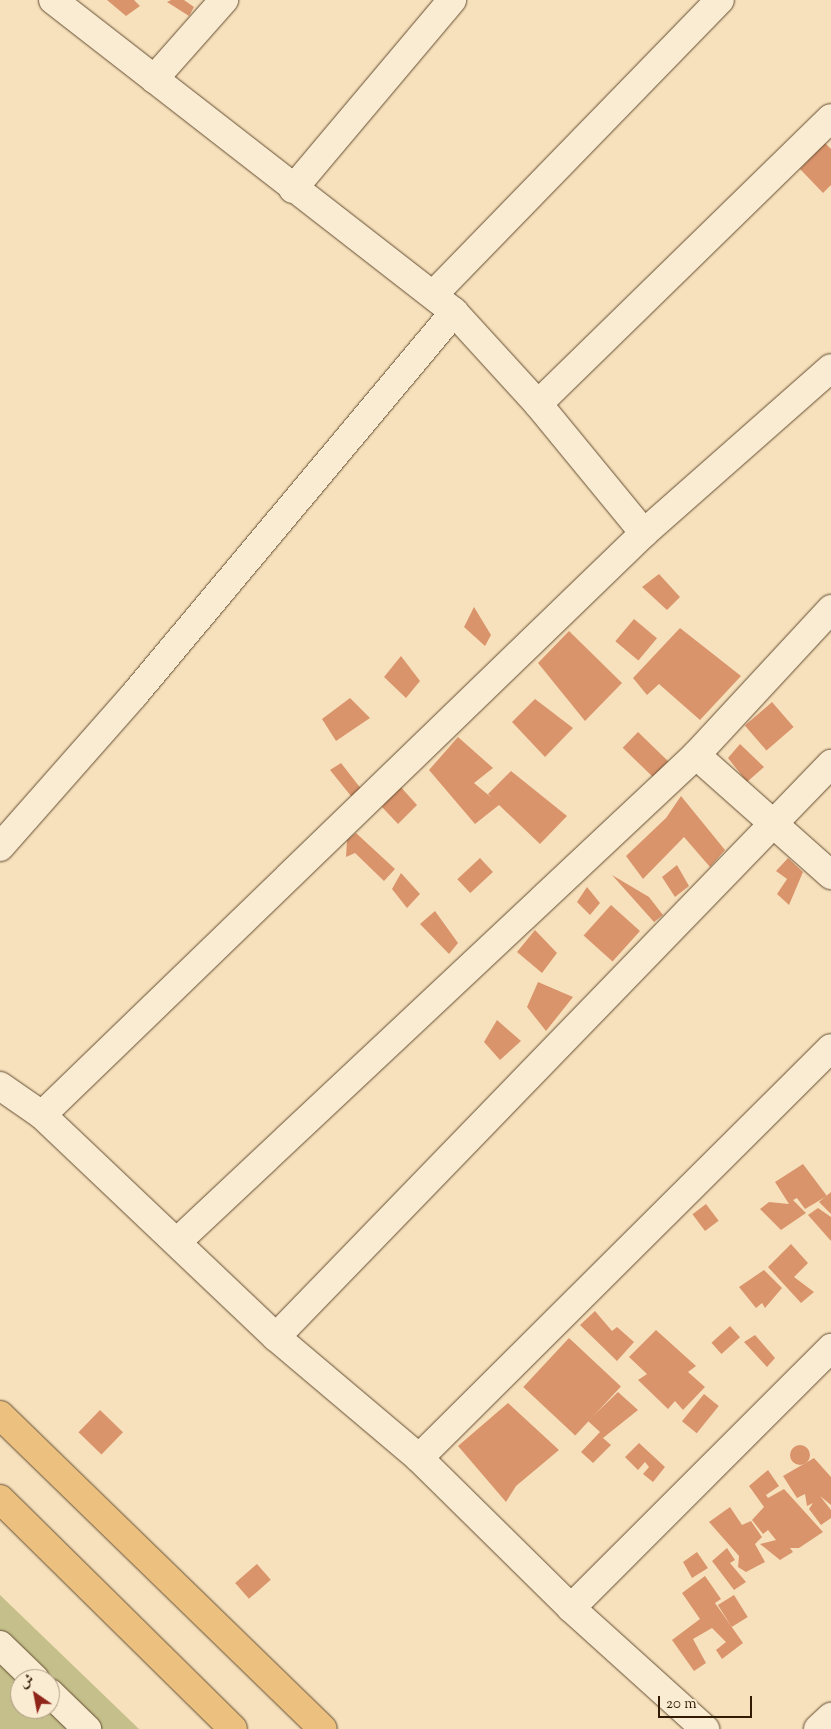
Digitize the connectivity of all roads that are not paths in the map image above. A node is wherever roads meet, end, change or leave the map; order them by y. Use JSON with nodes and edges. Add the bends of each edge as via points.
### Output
{"nodes":[{"id":1,"x":53,"y":0,"type":"edge"},
{"id":2,"x":224,"y":0,"type":"edge"},
{"id":3,"x":452,"y":0,"type":"edge"},
{"id":4,"x":720,"y":0,"type":"edge"},
{"id":5,"x":154,"y":78,"type":"junction"},
{"id":6,"x":831,"y":118,"type":"edge"},
{"id":7,"x":293,"y":189,"type":"junction"},
{"id":8,"x":434,"y":294,"type":"junction"},
{"id":9,"x":454,"y":312,"type":"junction"},
{"id":10,"x":831,"y":368,"type":"edge"},
{"id":11,"x":538,"y":404,"type":"junction"},
{"id":12,"x":644,"y":533,"type":"junction"},
{"id":13,"x":831,"y":609,"type":"edge"},
{"id":14,"x":696,"y":755,"type":"junction"},
{"id":15,"x":831,"y":764,"type":"edge"},
{"id":16,"x":774,"y":825,"type":"junction"},
{"id":17,"x":0,"y":847,"type":"edge"},
{"id":18,"x":831,"y":875,"type":"edge"},
{"id":19,"x":831,"y":1048,"type":"edge"},
{"id":20,"x":0,"y":1086,"type":"edge"},
{"id":21,"x":42,"y":1115,"type":"junction"},
{"id":22,"x":178,"y":1241,"type":"junction"},
{"id":23,"x":276,"y":1337,"type":"junction"},
{"id":24,"x":831,"y":1348,"type":"edge"},
{"id":25,"x":0,"y":1414,"type":"edge"},
{"id":26,"x":419,"y":1458,"type":"junction"},
{"id":27,"x":0,"y":1498,"type":"edge"},
{"id":28,"x":572,"y":1608,"type":"junction"},
{"id":29,"x":0,"y":1645,"type":"edge"},
{"id":30,"x":25,"y":1669,"type":"edge"},
{"id":31,"x":60,"y":1703,"type":"edge"},
{"id":32,"x":831,"y":1717,"type":"edge"},
{"id":33,"x":87,"y":1729,"type":"edge"},
{"id":34,"x":233,"y":1729,"type":"edge"},
{"id":35,"x":323,"y":1729,"type":"edge"},
{"id":36,"x":705,"y":1729,"type":"edge"},
{"id":37,"x":818,"y":1729,"type":"edge"}],
"edges":[{"from":1,"to":5,"type":"street"},
{"from":2,"to":5,"type":"street"},
{"from":3,"to":7,"type":"street"},
{"from":4,"to":8,"type":"street"},
{"from":5,"to":7,"type":"street"},
{"from":6,"to":11,"type":"street"},
{"from":7,"to":8,"type":"street"},
{"from":8,"to":9,"type":"street"},
{"from":9,"to":11,"type":"street"},
{"from":9,"to":17,"type":"street","via":[[134,695]]},
{"from":10,"to":12,"type":"street"},
{"from":11,"to":12,"type":"street"},
{"from":12,"to":21,"type":"street"},
{"from":13,"to":14,"type":"street"},
{"from":14,"to":16,"type":"street"},
{"from":14,"to":22,"type":"street"},
{"from":15,"to":16,"type":"street"},
{"from":16,"to":18,"type":"street"},
{"from":16,"to":23,"type":"street"},
{"from":19,"to":26,"type":"street"},
{"from":20,"to":21,"type":"street"},
{"from":21,"to":22,"type":"street"},
{"from":22,"to":23,"type":"street"},
{"from":23,"to":26,"type":"street"},
{"from":24,"to":28,"type":"street"},
{"from":25,"to":35,"type":"main road"},
{"from":26,"to":28,"type":"street"},
{"from":27,"to":34,"type":"main road"},
{"from":28,"to":36,"type":"street"},
{"from":29,"to":30,"type":"street"},
{"from":31,"to":33,"type":"street"},
{"from":32,"to":37,"type":"street"}]}
